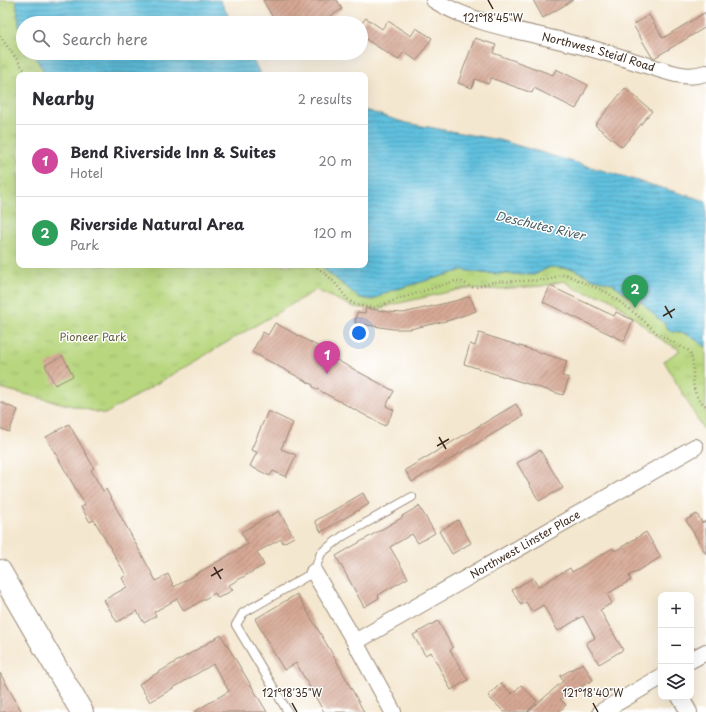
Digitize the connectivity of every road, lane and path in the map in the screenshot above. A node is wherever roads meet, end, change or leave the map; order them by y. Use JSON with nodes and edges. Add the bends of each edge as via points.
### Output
{"nodes":[{"id":1,"x":434,"y":0,"type":"edge"},
{"id":2,"x":0,"y":36,"type":"edge"},
{"id":3,"x":16,"y":58,"type":"edge"},
{"id":4,"x":17,"y":60,"type":"edge"},
{"id":5,"x":26,"y":72,"type":"edge"},
{"id":6,"x":701,"y":74,"type":"edge"},
{"id":7,"x":318,"y":268,"type":"edge"},
{"id":8,"x":706,"y":406,"type":"edge"},
{"id":9,"x":695,"y":447,"type":"dead end"},
{"id":10,"x":412,"y":497,"type":"dead end"},
{"id":11,"x":0,"y":571,"type":"edge"},
{"id":12,"x":314,"y":572,"type":"junction"},
{"id":13,"x":355,"y":642,"type":"junction"},
{"id":14,"x":706,"y":652,"type":"edge"},
{"id":15,"x":694,"y":658,"type":"edge"},
{"id":16,"x":658,"y":679,"type":"edge"},
{"id":17,"x":682,"y":700,"type":"edge"},
{"id":18,"x":82,"y":712,"type":"edge"},
{"id":19,"x":288,"y":712,"type":"edge"},
{"id":20,"x":393,"y":712,"type":"edge"},
{"id":21,"x":601,"y":712,"type":"edge"},
{"id":22,"x":689,"y":712,"type":"edge"}],
"edges":[{"from":1,"to":6,"type":"street","name":"Northwest Steidl Road","via":[[446,8],[478,20],[572,43],[672,73],[685,76]]},
{"from":2,"to":3,"type":"path"},
{"from":4,"to":5,"type":"path"},
{"from":7,"to":8,"type":"path","via":[[333,281],[350,302],[364,307],[374,307],[455,281],[477,287],[493,282],[549,280],[560,275],[568,276],[608,293],[658,334],[689,351],[693,361],[692,380],[697,396]]},
{"from":9,"to":13,"type":"street","name":"Northwest Linster Place"},
{"from":10,"to":12,"type":"lane","via":[[343,536],[321,553]]},
{"from":11,"to":18,"type":"main road"},
{"from":12,"to":13,"type":"street"},
{"from":12,"to":19,"type":"lane","via":[[243,613],[236,625]]},
{"from":13,"to":20,"type":"street"},
{"from":14,"to":15,"type":"street"},
{"from":16,"to":21,"type":"street"},
{"from":17,"to":22,"type":"street"}]}
